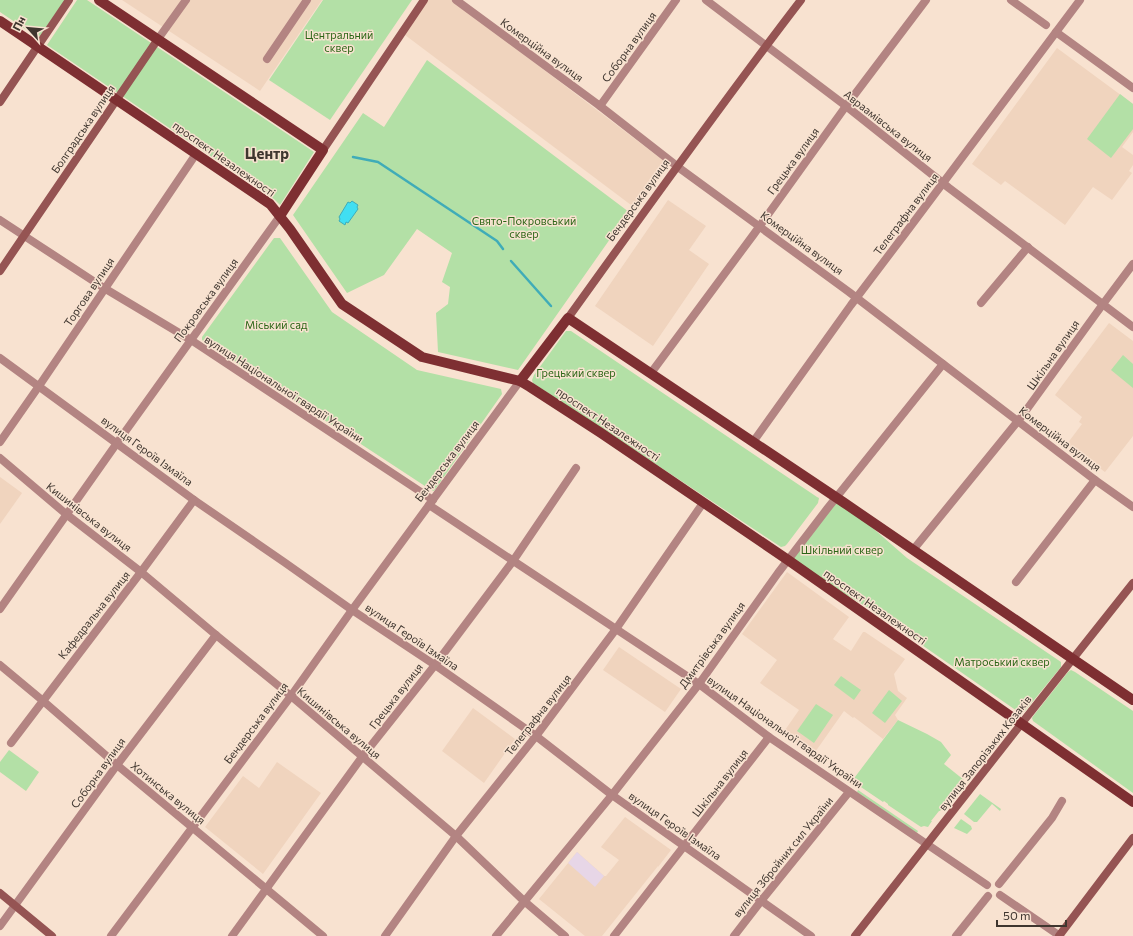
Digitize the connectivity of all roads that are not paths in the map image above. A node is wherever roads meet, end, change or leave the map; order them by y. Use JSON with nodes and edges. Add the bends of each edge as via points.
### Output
{"nodes":[{"id":1,"x":69,"y":0,"type":"edge"},
{"id":2,"x":99,"y":0,"type":"edge"},
{"id":3,"x":186,"y":0,"type":"edge"},
{"id":4,"x":307,"y":0,"type":"edge"},
{"id":5,"x":424,"y":0,"type":"edge"},
{"id":6,"x":456,"y":0,"type":"edge"},
{"id":7,"x":676,"y":0,"type":"edge"},
{"id":8,"x":706,"y":0,"type":"edge"},
{"id":9,"x":801,"y":0,"type":"edge"},
{"id":10,"x":926,"y":0,"type":"edge"},
{"id":11,"x":1011,"y":0,"type":"edge"},
{"id":12,"x":1080,"y":0,"type":"edge"},
{"id":13,"x":0,"y":21,"type":"edge"},
{"id":14,"x":1046,"y":25,"type":"dead end"},
{"id":15,"x":1056,"y":32,"type":"junction"},
{"id":16,"x":158,"y":39,"type":"junction"},
{"id":17,"x":766,"y":46,"type":"junction"},
{"id":18,"x":38,"y":47,"type":"junction"},
{"id":19,"x":268,"y":58,"type":"dead end"},
{"id":20,"x":1133,"y":88,"type":"edge"},
{"id":21,"x":116,"y":100,"type":"junction"},
{"id":22,"x":0,"y":102,"type":"edge"},
{"id":23,"x":600,"y":106,"type":"junction"},
{"id":24,"x":846,"y":106,"type":"junction"},
{"id":25,"x":323,"y":150,"type":"junction"},
{"id":26,"x":196,"y":154,"type":"junction"},
{"id":27,"x":677,"y":166,"type":"junction"},
{"id":28,"x":943,"y":183,"type":"junction"},
{"id":29,"x":280,"y":216,"type":"junction"},
{"id":30,"x":0,"y":220,"type":"edge"},
{"id":31,"x":760,"y":227,"type":"junction"},
{"id":32,"x":24,"y":236,"type":"junction"},
{"id":33,"x":1028,"y":247,"type":"junction"},
{"id":34,"x":1133,"y":264,"type":"edge"},
{"id":35,"x":0,"y":271,"type":"edge"},
{"id":36,"x":104,"y":288,"type":"junction"},
{"id":37,"x":856,"y":298,"type":"junction"},
{"id":38,"x":981,"y":303,"type":"dead end"},
{"id":39,"x":1103,"y":304,"type":"junction"},
{"id":40,"x":568,"y":318,"type":"junction"},
{"id":41,"x":1133,"y":326,"type":"edge"},
{"id":42,"x":191,"y":340,"type":"junction"},
{"id":43,"x":0,"y":358,"type":"edge"},
{"id":44,"x":943,"y":364,"type":"junction"},
{"id":45,"x":651,"y":373,"type":"junction"},
{"id":46,"x":520,"y":381,"type":"junction"},
{"id":47,"x":39,"y":386,"type":"junction"},
{"id":48,"x":1018,"y":422,"type":"junction"},
{"id":49,"x":0,"y":442,"type":"edge"},
{"id":50,"x":753,"y":442,"type":"junction"},
{"id":51,"x":117,"y":443,"type":"junction"},
{"id":52,"x":0,"y":458,"type":"edge"},
{"id":53,"x":576,"y":468,"type":"dead end"},
{"id":54,"x":1096,"y":480,"type":"junction"},
{"id":55,"x":836,"y":498,"type":"junction"},
{"id":56,"x":194,"y":500,"type":"junction"},
{"id":57,"x":431,"y":503,"type":"junction"},
{"id":58,"x":704,"y":503,"type":"junction"},
{"id":59,"x":1133,"y":507,"type":"edge"},
{"id":60,"x":66,"y":514,"type":"junction"},
{"id":61,"x":913,"y":550,"type":"junction"},
{"id":62,"x":788,"y":560,"type":"junction"},
{"id":63,"x":513,"y":561,"type":"junction"},
{"id":64,"x":141,"y":572,"type":"junction"},
{"id":65,"x":1016,"y":582,"type":"dead end"},
{"id":66,"x":1133,"y":583,"type":"edge"},
{"id":67,"x":0,"y":609,"type":"edge"},
{"id":68,"x":352,"y":610,"type":"junction"},
{"id":69,"x":616,"y":629,"type":"junction"},
{"id":70,"x":216,"y":635,"type":"junction"},
{"id":71,"x":1073,"y":659,"type":"junction"},
{"id":72,"x":0,"y":665,"type":"edge"},
{"id":73,"x":435,"y":665,"type":"junction"},
{"id":74,"x":699,"y":684,"type":"junction"},
{"id":75,"x":291,"y":696,"type":"junction"},
{"id":76,"x":42,"y":700,"type":"junction"},
{"id":77,"x":1133,"y":700,"type":"edge"},
{"id":78,"x":1022,"y":723,"type":"junction"},
{"id":79,"x":536,"y":736,"type":"junction"},
{"id":80,"x":769,"y":737,"type":"junction"},
{"id":81,"x":11,"y":743,"type":"dead end"},
{"id":82,"x":362,"y":757,"type":"junction"},
{"id":83,"x":117,"y":766,"type":"junction"},
{"id":84,"x":850,"y":792,"type":"junction"},
{"id":85,"x":612,"y":795,"type":"junction"},
{"id":86,"x":1062,"y":801,"type":"dead end"},
{"id":87,"x":1133,"y":802,"type":"edge"},
{"id":88,"x":192,"y":827,"type":"junction"},
{"id":89,"x":456,"y":836,"type":"junction"},
{"id":90,"x":1133,"y":838,"type":"edge"},
{"id":91,"x":928,"y":845,"type":"junction"},
{"id":92,"x":685,"y":847,"type":"junction"},
{"id":93,"x":999,"y":884,"type":"junction"},
{"id":94,"x":987,"y":885,"type":"junction"},
{"id":95,"x":267,"y":889,"type":"junction"},
{"id":96,"x":0,"y":894,"type":"edge"},
{"id":97,"x":1000,"y":895,"type":"junction"},
{"id":98,"x":988,"y":896,"type":"junction"},
{"id":99,"x":524,"y":901,"type":"junction"},
{"id":100,"x":761,"y":901,"type":"junction"},
{"id":101,"x":15,"y":906,"type":"junction"},
{"id":102,"x":0,"y":926,"type":"edge"},
{"id":103,"x":52,"y":936,"type":"edge"},
{"id":104,"x":111,"y":936,"type":"edge"},
{"id":105,"x":232,"y":936,"type":"edge"},
{"id":106,"x":323,"y":936,"type":"edge"},
{"id":107,"x":385,"y":936,"type":"edge"},
{"id":108,"x":496,"y":936,"type":"edge"},
{"id":109,"x":565,"y":936,"type":"edge"},
{"id":110,"x":614,"y":936,"type":"edge"},
{"id":111,"x":734,"y":936,"type":"edge"},
{"id":112,"x":811,"y":936,"type":"edge"},
{"id":113,"x":855,"y":936,"type":"edge"},
{"id":114,"x":956,"y":936,"type":"edge"},
{"id":115,"x":1059,"y":936,"type":"edge"}],
"edges":[{"from":1,"to":18,"type":"main road"},
{"from":2,"to":16,"type":"main road"},
{"from":3,"to":16,"type":"street","name":"Болградська вулиця"},
{"from":4,"to":19,"type":"street"},
{"from":5,"to":25,"type":"main road","name":"Покровська вулиця"},
{"from":6,"to":23,"type":"street","name":"Комерційна вулиця"},
{"from":7,"to":23,"type":"street","name":"Соборна вулиця"},
{"from":8,"to":17,"type":"street","name":"Авраамівська вулиця"},
{"from":9,"to":17,"type":"main road","name":"Бендерська вулиця"},
{"from":10,"to":24,"type":"street","name":"Грецька вулиця"},
{"from":11,"to":14,"type":"street"},
{"from":12,"to":15,"type":"street","name":"Телеграфна вулиця"},
{"from":13,"to":18,"type":"main road","name":"проспект Незалежності"},
{"from":15,"to":20,"type":"street"},
{"from":15,"to":28,"type":"street","name":"Телеграфна вулиця"},
{"from":16,"to":21,"type":"main road","name":"Болградська вулиця"},
{"from":16,"to":25,"type":"main road"},
{"from":17,"to":24,"type":"street","name":"Авраамівська вулиця"},
{"from":17,"to":27,"type":"main road","name":"Бендерська вулиця"},
{"from":18,"to":21,"type":"main road","name":"проспект Незалежності"},
{"from":18,"to":22,"type":"main road"},
{"from":21,"to":26,"type":"main road","name":"проспект Незалежності"},
{"from":21,"to":32,"type":"main road","name":"Болградська вулиця"},
{"from":23,"to":27,"type":"street","name":"Комерційна вулиця"},
{"from":24,"to":28,"type":"street","name":"Авраамівська вулиця"},
{"from":24,"to":31,"type":"street","name":"Грецька вулиця"},
{"from":25,"to":29,"type":"main road","name":"Покровська вулиця"},
{"from":26,"to":29,"type":"main road","name":"проспект Незалежності","via":[[270,204]]},
{"from":26,"to":36,"type":"street","name":"Торгова вулиця"},
{"from":27,"to":31,"type":"street","name":"Комерційна вулиця"},
{"from":27,"to":40,"type":"main road","name":"Бендерська вулиця"},
{"from":28,"to":33,"type":"street","name":"Авраамівська вулиця"},
{"from":28,"to":37,"type":"street","name":"Телеграфна вулиця"},
{"from":29,"to":42,"type":"street","name":"Покровська вулиця"},
{"from":29,"to":46,"type":"main road","name":"проспект Незалежності","via":[[342,304],[422,357]]},
{"from":30,"to":32,"type":"street","name":"вулиця Національної гвардії України"},
{"from":31,"to":37,"type":"street","name":"Комерційна вулиця"},
{"from":31,"to":45,"type":"street","name":"Грецька вулиця"},
{"from":32,"to":35,"type":"main road","name":"Болградська вулиця"},
{"from":32,"to":36,"type":"street","name":"вулиця Національної гвардії України"},
{"from":33,"to":38,"type":"street"},
{"from":33,"to":39,"type":"street","name":"Авраамівська вулиця"},
{"from":34,"to":39,"type":"street","name":"Шкільна вулиця"},
{"from":36,"to":42,"type":"street","name":"вулиця Національної гвардії України"},
{"from":36,"to":47,"type":"street","name":"Торгова вулиця"},
{"from":37,"to":44,"type":"street","name":"Комерційна вулиця"},
{"from":37,"to":50,"type":"street","name":"Телеграфна вулиця"},
{"from":39,"to":41,"type":"street","name":"Авраамівська вулиця"},
{"from":39,"to":48,"type":"street","name":"Шкільна вулиця"},
{"from":40,"to":45,"type":"main road"},
{"from":40,"to":46,"type":"main road","name":"Бендерська вулиця"},
{"from":42,"to":51,"type":"street","name":"Покровська вулиця"},
{"from":42,"to":57,"type":"street","name":"вулиця Національної гвардії України"},
{"from":43,"to":47,"type":"street","name":"вулиця Героїв Ізмаїла"},
{"from":44,"to":48,"type":"street","name":"Комерційна вулиця"},
{"from":44,"to":55,"type":"street","name":"Дмитрівська вулиця"},
{"from":45,"to":50,"type":"main road"},
{"from":46,"to":57,"type":"street","name":"Бендерська вулиця"},
{"from":46,"to":58,"type":"main road","name":"проспект Незалежності"},
{"from":47,"to":49,"type":"street","name":"Торгова вулиця"},
{"from":47,"to":51,"type":"street","name":"вулиця Героїв Ізмаїла"},
{"from":48,"to":54,"type":"street","name":"Комерційна вулиця"},
{"from":48,"to":61,"type":"street","name":"Шкільна вулиця"},
{"from":50,"to":55,"type":"main road"},
{"from":51,"to":56,"type":"street","name":"вулиця Героїв Ізмаїла"},
{"from":51,"to":60,"type":"street","name":"Покровська вулиця"},
{"from":52,"to":60,"type":"street","name":"Кишинівська вулиця"},
{"from":53,"to":63,"type":"street","name":"Грецька вулиця"},
{"from":54,"to":59,"type":"street","name":"Комерційна вулиця"},
{"from":54,"to":65,"type":"street"},
{"from":55,"to":61,"type":"main road"},
{"from":55,"to":62,"type":"street","name":"Дмитрівська вулиця"},
{"from":56,"to":64,"type":"street","name":"Кафедральна вулиця"},
{"from":56,"to":68,"type":"street","name":"вулиця Героїв Ізмаїла"},
{"from":57,"to":63,"type":"street","name":"вулиця Національної гвардії України"},
{"from":57,"to":68,"type":"street","name":"Бендерська вулиця"},
{"from":58,"to":62,"type":"main road","name":"проспект Незалежності"},
{"from":58,"to":69,"type":"street","name":"Телеграфна вулиця"},
{"from":60,"to":64,"type":"street","name":"Кишинівська вулиця"},
{"from":60,"to":67,"type":"street","name":"Покровська вулиця"},
{"from":61,"to":71,"type":"main road"},
{"from":62,"to":74,"type":"street","name":"Дмитрівська вулиця"},
{"from":62,"to":78,"type":"main road","name":"проспект Незалежності"},
{"from":63,"to":69,"type":"street","name":"вулиця Національної гвардії України"},
{"from":63,"to":73,"type":"street","name":"Грецька вулиця"},
{"from":64,"to":70,"type":"street","name":"Кишинівська вулиця"},
{"from":64,"to":76,"type":"street","name":"Кафедральна вулиця"},
{"from":66,"to":71,"type":"main road","name":"вулиця Запорізьких Козаків"},
{"from":68,"to":73,"type":"street","name":"вулиця Героїв Ізмаїла"},
{"from":68,"to":75,"type":"street","name":"Бендерська вулиця"},
{"from":69,"to":74,"type":"street","name":"вулиця Національної гвардії України"},
{"from":69,"to":79,"type":"street","name":"Телеграфна вулиця"},
{"from":70,"to":75,"type":"street","name":"Кишинівська вулиця"},
{"from":70,"to":83,"type":"street","name":"Соборна вулиця"},
{"from":71,"to":77,"type":"main road"},
{"from":71,"to":78,"type":"main road","name":"вулиця Запорізьких Козаків"},
{"from":72,"to":76,"type":"street","name":"Хотинська вулиця"},
{"from":73,"to":79,"type":"street","name":"вулиця Героїв Ізмаїла"},
{"from":73,"to":82,"type":"street","name":"Грецька вулиця"},
{"from":74,"to":80,"type":"street","name":"вулиця Національної гвардії України"},
{"from":74,"to":85,"type":"street","name":"Дмитрівська вулиця"},
{"from":75,"to":82,"type":"street","name":"Кишинівська вулиця"},
{"from":75,"to":88,"type":"street","name":"Бендерська вулиця"},
{"from":76,"to":81,"type":"street","name":"Кафедральна вулиця"},
{"from":76,"to":83,"type":"street","name":"Хотинська вулиця"},
{"from":78,"to":87,"type":"main road","name":"проспект Незалежності"},
{"from":78,"to":91,"type":"main road","name":"вулиця Запорізьких Козаків"},
{"from":79,"to":85,"type":"street","name":"вулиця Героїв Ізмаїла"},
{"from":79,"to":89,"type":"street","name":"Телеграфна вулиця"},
{"from":80,"to":84,"type":"street","name":"вулиця Національної гвардії України"},
{"from":80,"to":92,"type":"street","name":"Шкільна вулиця"},
{"from":82,"to":89,"type":"street","name":"Кишинівська вулиця"},
{"from":82,"to":95,"type":"street","name":"Грецька вулиця"},
{"from":83,"to":88,"type":"street","name":"Хотинська вулиця"},
{"from":83,"to":101,"type":"street","name":"Соборна вулиця"},
{"from":84,"to":91,"type":"street","name":"вулиця Національної гвардії України"},
{"from":84,"to":100,"type":"street","name":"вулиця Збройних сил України"},
{"from":85,"to":92,"type":"street","name":"вулиця Героїв Ізмаїла"},
{"from":85,"to":99,"type":"street","name":"Дмитрівська вулиця"},
{"from":86,"to":93,"type":"street","via":[[1052,818]]},
{"from":88,"to":95,"type":"street","name":"Хотинська вулиця"},
{"from":88,"to":104,"type":"street","name":"Бендерська вулиця"},
{"from":89,"to":99,"type":"street","name":"Кишинівська вулиця"},
{"from":89,"to":107,"type":"street","name":"Телеграфна вулиця"},
{"from":90,"to":115,"type":"main road"},
{"from":91,"to":94,"type":"street","name":"вулиця Національної гвардії України"},
{"from":91,"to":113,"type":"main road","name":"вулиця Запорізьких Козаків"},
{"from":92,"to":100,"type":"street","name":"вулиця Героїв Ізмаїла"},
{"from":92,"to":110,"type":"street","name":"Шкільна вулиця"},
{"from":93,"to":94,"type":"street"},
{"from":93,"to":97,"type":"street"},
{"from":94,"to":98,"type":"street"},
{"from":95,"to":105,"type":"street","name":"Грецька вулиця"},
{"from":95,"to":106,"type":"street","name":"Хотинська вулиця"},
{"from":96,"to":101,"type":"main road"},
{"from":97,"to":98,"type":"street"},
{"from":97,"to":115,"type":"street"},
{"from":98,"to":114,"type":"street"},
{"from":99,"to":108,"type":"street","name":"Дмитрівська вулиця"},
{"from":99,"to":109,"type":"street","name":"Кишинівська вулиця"},
{"from":100,"to":111,"type":"street","name":"вулиця Збройних сил України"},
{"from":100,"to":112,"type":"street","name":"вулиця Героїв Ізмаїла"},
{"from":101,"to":102,"type":"street","name":"Соборна вулиця"},
{"from":101,"to":103,"type":"main road"}]}
